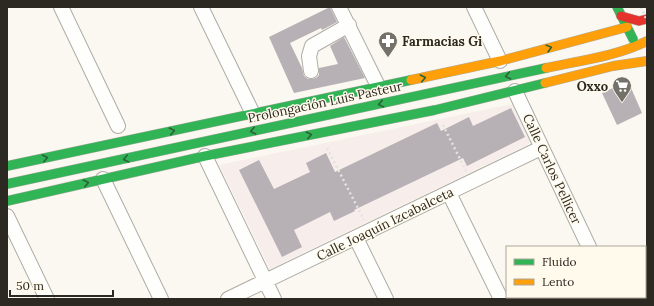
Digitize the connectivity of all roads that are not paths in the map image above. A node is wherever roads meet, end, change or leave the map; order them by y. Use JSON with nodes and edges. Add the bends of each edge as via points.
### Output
{"nodes":[{"id":1,"x":61,"y":7,"type":"edge"},
{"id":2,"x":201,"y":7,"type":"edge"},
{"id":3,"x":339,"y":7,"type":"edge"},
{"id":4,"x":474,"y":7,"type":"edge"},
{"id":5,"x":617,"y":7,"type":"edge"},
{"id":6,"x":621,"y":16,"type":"junction"},
{"id":7,"x":647,"y":20,"type":"edge"},
{"id":8,"x":349,"y":25,"type":"junction"},
{"id":9,"x":627,"y":27,"type":"junction"},
{"id":10,"x":647,"y":41,"type":"edge"},
{"id":11,"x":637,"y":46,"type":"junction"},
{"id":12,"x":500,"y":61,"type":"junction"},
{"id":13,"x":646,"y":63,"type":"edge"},
{"id":14,"x":311,"y":71,"type":"dead end"},
{"id":15,"x":379,"y":88,"type":"junction"},
{"id":16,"x":515,"y":92,"type":"junction"},
{"id":17,"x":254,"y":114,"type":"junction"},
{"id":18,"x":118,"y":126,"type":"dead end"},
{"id":19,"x":542,"y":148,"type":"junction"},
{"id":20,"x":205,"y":156,"type":"junction"},
{"id":21,"x":8,"y":163,"type":"edge"},
{"id":22,"x":103,"y":179,"type":"junction"},
{"id":23,"x":7,"y":184,"type":"edge"},
{"id":24,"x":449,"y":193,"type":"junction"},
{"id":25,"x":7,"y":201,"type":"edge"},
{"id":26,"x":7,"y":216,"type":"edge"},
{"id":27,"x":356,"y":238,"type":"junction"},
{"id":28,"x":589,"y":246,"type":"edge"},
{"id":29,"x":265,"y":281,"type":"junction"},
{"id":30,"x":47,"y":299,"type":"edge"},
{"id":31,"x":161,"y":299,"type":"edge"},
{"id":32,"x":228,"y":299,"type":"edge"},
{"id":33,"x":274,"y":299,"type":"edge"},
{"id":34,"x":386,"y":299,"type":"edge"},
{"id":35,"x":501,"y":299,"type":"edge"}],
"edges":[{"from":1,"to":18,"type":"street"},
{"from":2,"to":17,"type":"street"},
{"from":3,"to":8,"type":"street"},
{"from":4,"to":12,"type":"street"},
{"from":5,"to":6,"type":"main road"},
{"from":6,"to":7,"type":"main road","via":[[639,21]]},
{"from":6,"to":9,"type":"main road"},
{"from":8,"to":14,"type":"street","via":[[312,46],[309,56]]},
{"from":8,"to":15,"type":"street"},
{"from":9,"to":11,"type":"main road"},
{"from":12,"to":9,"type":"main road","name":"Prolongación Luis Pasteur","one_way":true},
{"from":10,"to":11,"type":"main road","name":"Prolongación Luis Pasteur"},
{"from":11,"to":13,"type":"main road"},
{"from":11,"to":23,"type":"main road","name":"Prolongación Luis Pasteur","one_way":true},
{"from":15,"to":12,"type":"main road","name":"Prolongación Luis Pasteur","one_way":true},
{"from":13,"to":16,"type":"main road","via":[[613,66]]},
{"from":15,"to":17,"type":"main road","name":"Prolongación Luis Pasteur"},
{"from":16,"to":19,"type":"street","name":"Calle Carlos Pellicer"},
{"from":20,"to":16,"type":"main road","one_way":true},
{"from":21,"to":17,"type":"main road","name":"Prolongación Luis Pasteur","one_way":true},
{"from":19,"to":24,"type":"street","name":"Calle Joaquín Izcabalceta"},
{"from":19,"to":28,"type":"street","name":"Calle Carlos Pellicer"},
{"from":20,"to":22,"type":"main road"},
{"from":20,"to":29,"type":"street"},
{"from":25,"to":22,"type":"main road","one_way":true},
{"from":22,"to":31,"type":"street"},
{"from":24,"to":27,"type":"street","name":"Calle Joaquín Izcabalceta"},
{"from":24,"to":35,"type":"street"},
{"from":26,"to":30,"type":"street"},
{"from":27,"to":29,"type":"street","name":"Calle Joaquín Izcabalceta"},
{"from":27,"to":34,"type":"street"},
{"from":29,"to":32,"type":"street","name":"Calle Joaquín Izcabalceta"},
{"from":29,"to":33,"type":"street"}]}
